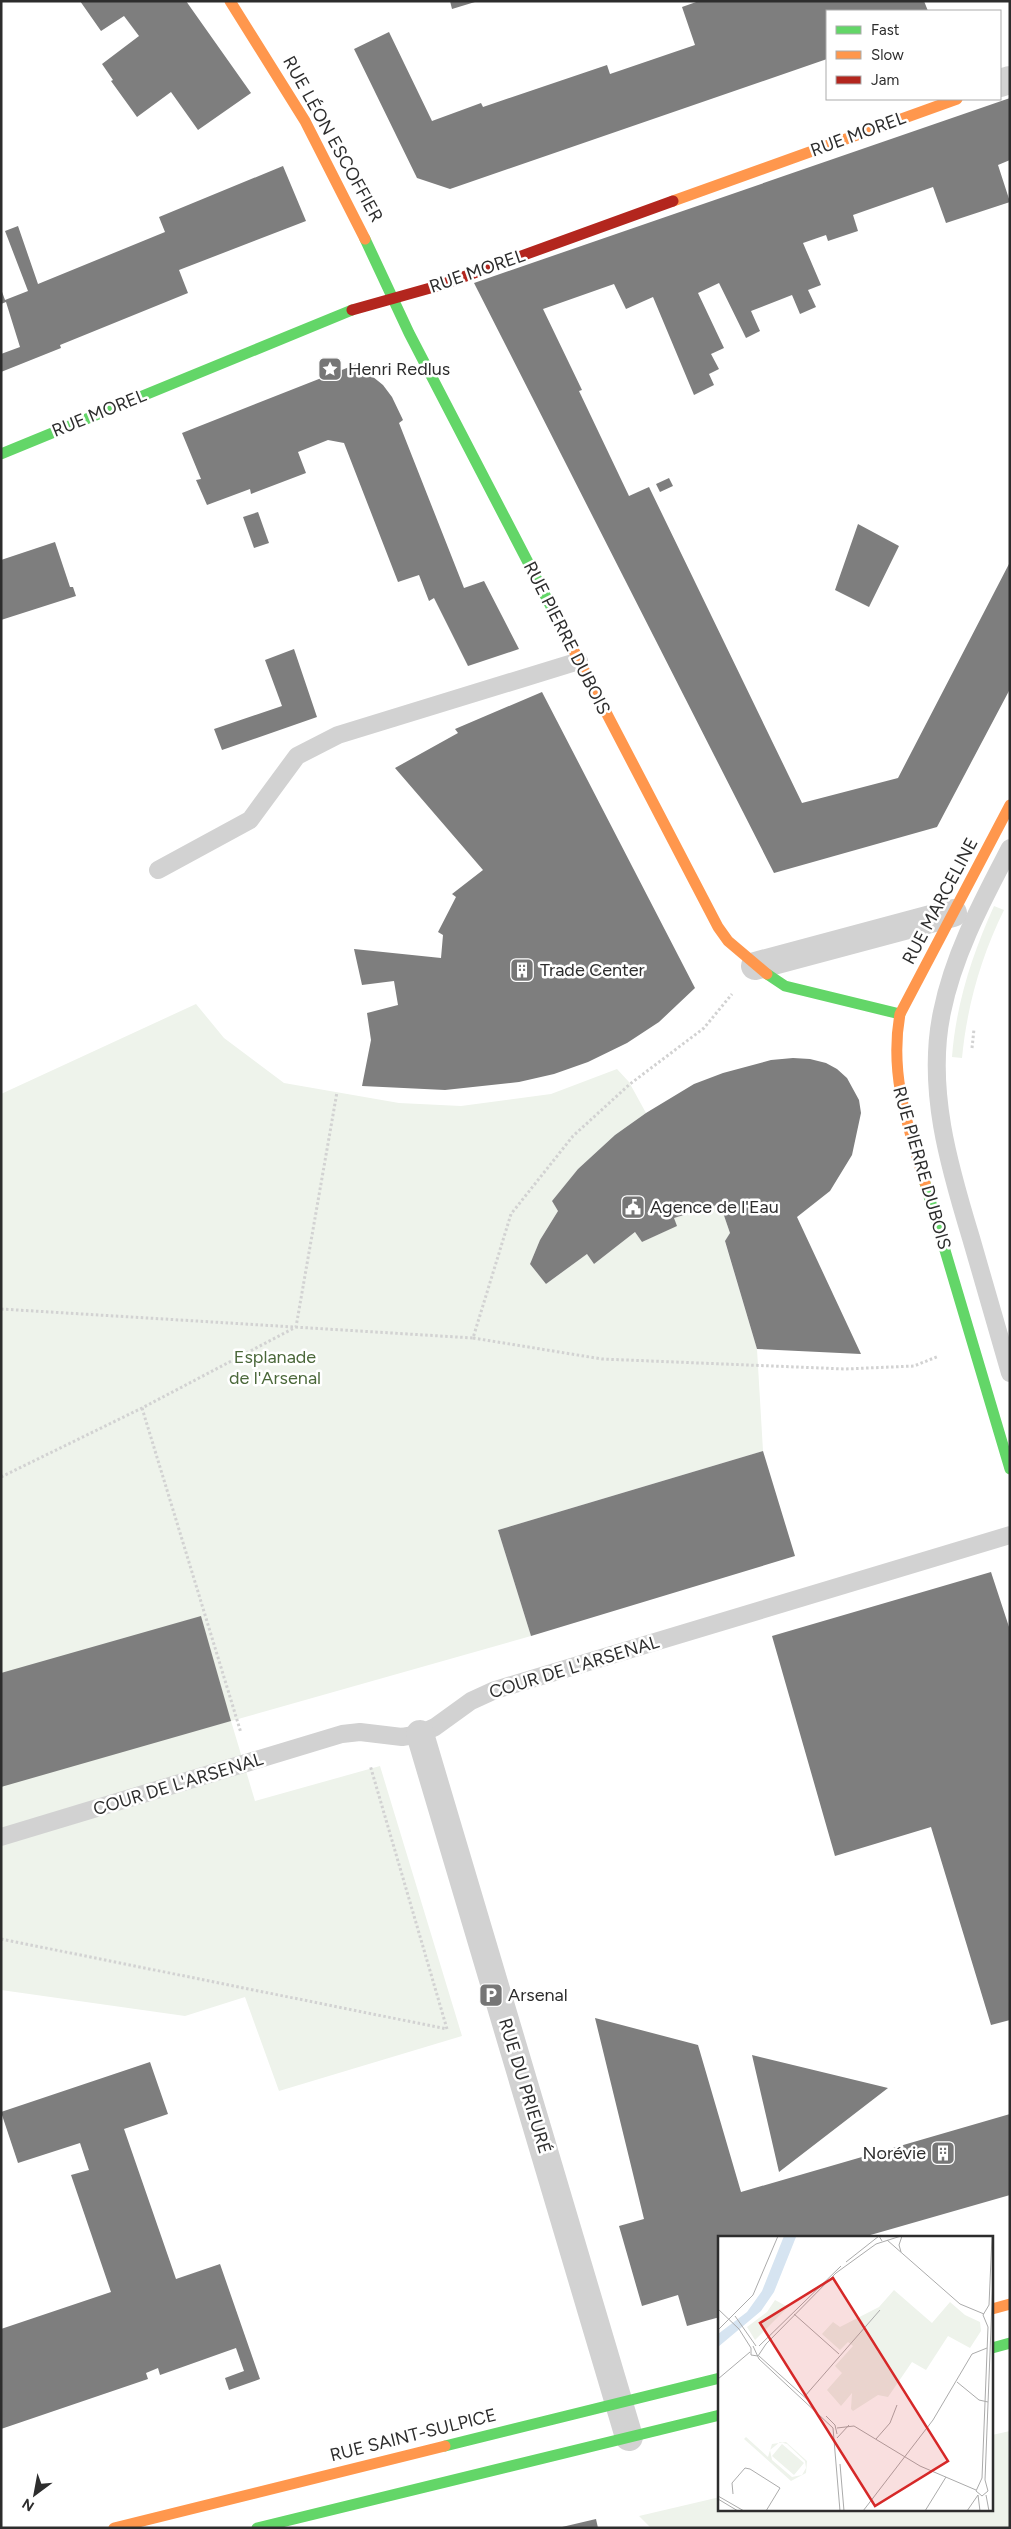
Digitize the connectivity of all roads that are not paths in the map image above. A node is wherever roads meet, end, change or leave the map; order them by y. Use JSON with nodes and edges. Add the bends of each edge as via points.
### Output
{"nodes":[{"id":1,"x":230,"y":1,"type":"edge"},
{"id":2,"x":954,"y":100,"type":"edge"},
{"id":3,"x":395,"y":299,"type":"junction"},
{"id":4,"x":1,"y":454,"type":"edge"},
{"id":5,"x":580,"y":661,"type":"junction"},
{"id":6,"x":1010,"y":805,"type":"edge"},
{"id":7,"x":1010,"y":848,"type":"edge"},
{"id":8,"x":158,"y":870,"type":"dead end"},
{"id":9,"x":953,"y":914,"type":"junction"},
{"id":10,"x":755,"y":966,"type":"junction"},
{"id":11,"x":900,"y":1014,"type":"junction"},
{"id":12,"x":1010,"y":1373,"type":"edge"},
{"id":13,"x":1010,"y":1469,"type":"edge"},
{"id":14,"x":1010,"y":1535,"type":"edge"},
{"id":15,"x":420,"y":1734,"type":"junction"},
{"id":16,"x":1,"y":1837,"type":"edge"},
{"id":17,"x":1010,"y":2304,"type":"edge"},
{"id":18,"x":994,"y":2308,"type":"edge"},
{"id":19,"x":1010,"y":2343,"type":"edge"},
{"id":20,"x":994,"y":2347,"type":"edge"},
{"id":21,"x":718,"y":2379,"type":"edge"},
{"id":22,"x":619,"y":2404,"type":"junction"},
{"id":23,"x":718,"y":2415,"type":"edge"},
{"id":24,"x":629,"y":2437,"type":"junction"},
{"id":25,"x":114,"y":2528,"type":"edge"},
{"id":26,"x":257,"y":2528,"type":"edge"}],
"edges":[{"from":1,"to":3,"type":"street","name":"RUE LÉON ESCOFFIER","via":[[306,119]]},
{"from":2,"to":3,"type":"street","name":"RUE MOREL"},
{"from":3,"to":4,"type":"street","name":"RUE MOREL","via":[[350,310]]},
{"from":3,"to":5,"type":"street","name":"RUE PIERRE DUBOIS","via":[[409,332]]},
{"from":5,"to":8,"type":"lane","via":[[338,735],[297,756],[250,820]]},
{"from":5,"to":10,"type":"street","name":"RUE PIERRE DUBOIS","via":[[718,927]]},
{"from":6,"to":9,"type":"street","name":"RUE MARCELINE"},
{"from":7,"to":12,"type":"lane","via":[[970,930],[947,988],[936,1072],[949,1160]]},
{"from":9,"to":10,"type":"street"},
{"from":9,"to":11,"type":"street","name":"RUE MARCELINE"},
{"from":10,"to":11,"type":"street","name":"RUE PIERRE DUBOIS","via":[[785,986]]},
{"from":11,"to":13,"type":"street","name":"RUE PIERRE DUBOIS","via":[[895,1037],[898,1095]]},
{"from":14,"to":15,"type":"lane","name":"COUR DE L'ARSENAL","via":[[495,1690],[471,1701]]},
{"from":15,"to":16,"type":"lane","name":"COUR DE L'ARSENAL","via":[[402,1737],[360,1732],[342,1734]]},
{"from":15,"to":22,"type":"street","name":"RUE DU PRIEURÉ"},
{"from":17,"to":18,"type":"street"},
{"from":19,"to":20,"type":"street"},
{"from":21,"to":22,"type":"street","name":"RUE SAINT-SULPICE"},
{"from":22,"to":24,"type":"street","name":"RUE DU PRIEURÉ"},
{"from":22,"to":25,"type":"street","name":"RUE SAINT-SULPICE"},
{"from":23,"to":24,"type":"street"},
{"from":24,"to":26,"type":"street"}]}
